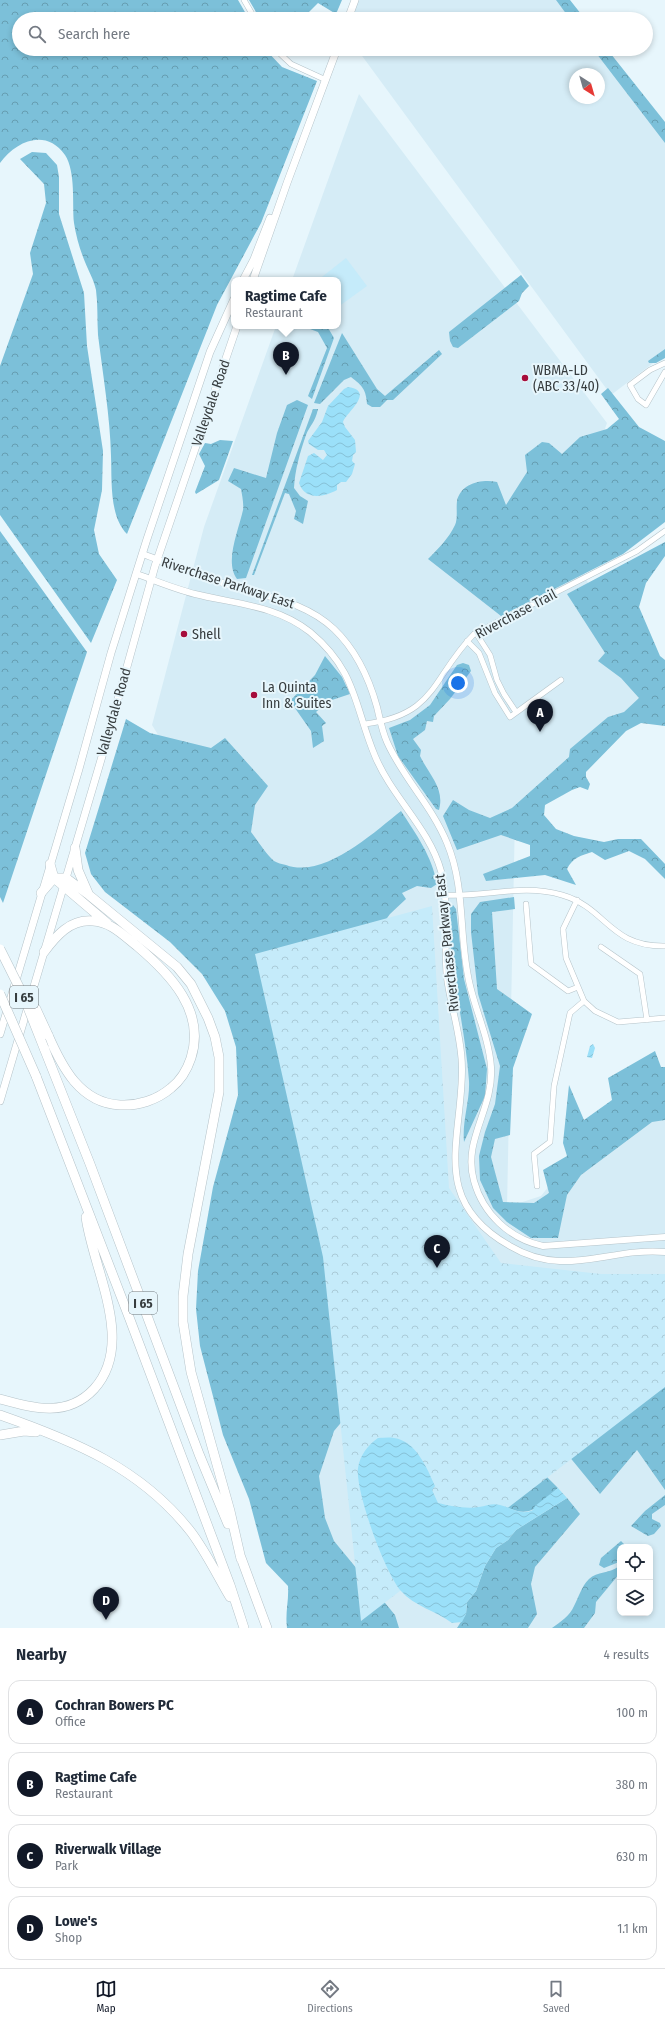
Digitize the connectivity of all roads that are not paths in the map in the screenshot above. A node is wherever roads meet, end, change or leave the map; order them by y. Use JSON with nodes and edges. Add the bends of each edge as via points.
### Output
{"nodes":[{"id":1,"x":244,"y":0,"type":"edge"},
{"id":2,"x":355,"y":0,"type":"edge"},
{"id":3,"x":251,"y":12,"type":"edge"},
{"id":4,"x":351,"y":12,"type":"edge"},
{"id":5,"x":282,"y":56,"type":"edge"},
{"id":6,"x":335,"y":56,"type":"edge"},
{"id":7,"x":326,"y":80,"type":"junction"},
{"id":8,"x":287,"y":183,"type":"junction"},
{"id":9,"x":245,"y":277,"type":"edge"},
{"id":10,"x":255,"y":277,"type":"edge"},
{"id":11,"x":231,"y":306,"type":"edge"},
{"id":12,"x":236,"y":329,"type":"edge"},
{"id":13,"x":665,"y":363,"type":"edge"},
{"id":14,"x":665,"y":372,"type":"edge"},
{"id":15,"x":665,"y":531,"type":"edge"},
{"id":16,"x":143,"y":554,"type":"junction"},
{"id":17,"x":157,"y":560,"type":"junction"},
{"id":18,"x":137,"y":574,"type":"junction"},
{"id":19,"x":151,"y":579,"type":"junction"},
{"id":20,"x":476,"y":633,"type":"junction"},
{"id":21,"x":467,"y":641,"type":"junction"},
{"id":22,"x":561,"y":680,"type":"dead end"},
{"id":23,"x":516,"y":712,"type":"junction"},
{"id":24,"x":381,"y":722,"type":"junction"},
{"id":25,"x":365,"y":724,"type":"junction"},
{"id":26,"x":75,"y":848,"type":"junction"},
{"id":27,"x":50,"y":864,"type":"junction"},
{"id":28,"x":54,"y":878,"type":"junction"},
{"id":29,"x":64,"y":882,"type":"junction"},
{"id":30,"x":41,"y":893,"type":"junction"},
{"id":31,"x":89,"y":894,"type":"junction"},
{"id":32,"x":444,"y":895,"type":"junction"},
{"id":33,"x":460,"y":896,"type":"junction"},
{"id":34,"x":577,"y":900,"type":"junction"},
{"id":35,"x":526,"y":904,"type":"dead end"},
{"id":36,"x":110,"y":925,"type":"junction"},
{"id":37,"x":665,"y":946,"type":"edge"},
{"id":38,"x":601,"y":947,"type":"dead end"},
{"id":39,"x":0,"y":949,"type":"edge"},
{"id":40,"x":44,"y":952,"type":"junction"},
{"id":41,"x":578,"y":987,"type":"junction"},
{"id":42,"x":0,"y":994,"type":"edge"},
{"id":43,"x":23,"y":995,"type":"junction"},
{"id":44,"x":584,"y":1001,"type":"junction"},
{"id":45,"x":665,"y":1018,"type":"edge"},
{"id":46,"x":647,"y":1020,"type":"junction"},
{"id":47,"x":0,"y":1034,"type":"edge"},
{"id":48,"x":0,"y":1100,"type":"edge"},
{"id":49,"x":537,"y":1186,"type":"dead end"},
{"id":50,"x":85,"y":1202,"type":"junction"},
{"id":51,"x":665,"y":1237,"type":"edge"},
{"id":52,"x":665,"y":1252,"type":"edge"},
{"id":53,"x":0,"y":1399,"type":"edge"},
{"id":54,"x":0,"y":1415,"type":"edge"},
{"id":55,"x":44,"y":1432,"type":"junction"},
{"id":56,"x":0,"y":1435,"type":"edge"},
{"id":57,"x":241,"y":1559,"type":"junction"},
{"id":58,"x":238,"y":1610,"type":"junction"},
{"id":59,"x":244,"y":1628,"type":"edge"},
{"id":60,"x":267,"y":1628,"type":"edge"}],
"edges":[{"from":1,"to":3,"type":"street"},
{"from":2,"to":4,"type":"main road"},
{"from":5,"to":7,"type":"street","via":[[291,64]]},
{"from":6,"to":7,"type":"main road"},
{"from":7,"to":8,"type":"main road"},
{"from":8,"to":9,"type":"main road"},
{"from":8,"to":10,"type":"main road"},
{"from":11,"to":16,"type":"main road","name":"Valleydale Road","via":[[210,352]]},
{"from":12,"to":17,"type":"main road","name":"Valleydale Road"},
{"from":13,"to":14,"type":"street","via":[[650,370],[630,385],[638,399],[646,405]]},
{"from":15,"to":20,"type":"street","name":"Riverchase Trail","via":[[637,551]]},
{"from":16,"to":17,"type":"street","name":"Riverchase Parkway East"},
{"from":16,"to":18,"type":"main road","name":"Valleydale Road"},
{"from":17,"to":19,"type":"main road","name":"Valleydale Road"},
{"from":17,"to":24,"type":"street","name":"Riverchase Parkway East","via":[[200,576],[290,601],[318,616],[342,637],[357,657],[370,683]]},
{"from":18,"to":19,"type":"street","name":"Riverchase Parkway East"},
{"from":18,"to":27,"type":"main road","name":"Valleydale Road","via":[[111,653]]},
{"from":19,"to":25,"type":"street","name":"Riverchase Parkway East","via":[[196,594],[265,609],[301,626],[323,644],[339,664],[354,691]]},
{"from":19,"to":26,"type":"main road","name":"Valleydale Road"},
{"from":20,"to":21,"type":"street","name":"Riverchase Trail"},
{"from":20,"to":23,"type":"street","via":[[490,655],[504,694]]},
{"from":21,"to":23,"type":"street","via":[[479,654],[495,693],[510,717]]},
{"from":21,"to":24,"type":"street","name":"Riverchase Trail","via":[[423,701],[403,715]]},
{"from":22,"to":23,"type":"street"},
{"from":24,"to":25,"type":"street","name":"Riverchase Trail"},
{"from":24,"to":33,"type":"street","name":"Riverchase Parkway East","via":[[392,754],[444,835],[455,867]]},
{"from":25,"to":32,"type":"street","name":"Riverchase Parkway East","via":[[383,774],[434,852],[441,872]]},
{"from":26,"to":29,"type":"main road","name":"Valleydale Road"},
{"from":26,"to":31,"type":"highway","via":[[78,870]]},
{"from":27,"to":28,"type":"highway"},
{"from":27,"to":30,"type":"main road","name":"Valleydale Road"},
{"from":28,"to":29,"type":"highway"},
{"from":28,"to":30,"type":"highway"},
{"from":29,"to":31,"type":"highway"},
{"from":29,"to":36,"type":"highway"},
{"from":29,"to":40,"type":"main road","name":"Valleydale Road"},
{"from":30,"to":47,"type":"main road","name":"Valleydale Road"},
{"from":31,"to":57,"type":"highway","via":[[184,974],[208,1018],[215,1037],[219,1057],[219,1092],[188,1254],[183,1322],[191,1372]]},
{"from":32,"to":33,"type":"street"},
{"from":32,"to":52,"type":"street","name":"Riverchase Parkway East","via":[[447,977],[462,1069],[454,1148],[455,1164],[458,1182],[469,1208],[484,1228],[501,1240],[522,1252],[547,1260],[573,1262],[637,1252]]},
{"from":33,"to":34,"type":"street","via":[[530,889],[545,890]]},
{"from":33,"to":51,"type":"street","name":"Riverchase Parkway East","via":[[467,973],[491,1066],[491,1088],[475,1136],[471,1160],[474,1181],[483,1203],[497,1222],[510,1232],[543,1246]]},
{"from":34,"to":37,"type":"street","via":[[589,907],[624,938],[641,945]]},
{"from":34,"to":41,"type":"street","via":[[563,929],[566,958]]},
{"from":35,"to":41,"type":"street","via":[[531,964],[568,991]]},
{"from":36,"to":40,"type":"highway","via":[[93,921],[72,925],[59,933]]},
{"from":36,"to":43,"type":"highway","bridge":true,"via":[[158,964],[175,983],[189,1009],[194,1028],[194,1044],[189,1064],[174,1086],[157,1098],[136,1104],[118,1105],[100,1100],[81,1089],[63,1067],[36,1009]]},
{"from":38,"to":46,"type":"street","via":[[640,974]]},
{"from":39,"to":43,"type":"highway","number":"I 65","bridge":true},
{"from":40,"to":48,"type":"main road","name":"Valleydale Road"},
{"from":41,"to":44,"type":"street"},
{"from":42,"to":50,"type":"highway","number":"I 65","bridge":true,"via":[[36,1076]]},
{"from":43,"to":57,"type":"highway","number":"I 65","bridge":true},
{"from":44,"to":46,"type":"street","via":[[595,1011],[618,1022]]},
{"from":44,"to":49,"type":"street","via":[[570,1013],[554,1086],[550,1142],[534,1154]]},
{"from":45,"to":46,"type":"street"},
{"from":50,"to":53,"type":"highway","via":[[91,1240],[112,1322],[112,1348],[107,1369],[102,1380],[88,1395],[70,1406],[47,1410]]},
{"from":50,"to":58,"type":"highway","number":"I 65"},
{"from":54,"to":55,"type":"highway"},
{"from":55,"to":56,"type":"highway"},
{"from":55,"to":58,"type":"highway","via":[[99,1455],[154,1493],[178,1517],[197,1542]]},
{"from":57,"to":60,"type":"highway","number":"I 65"},
{"from":58,"to":59,"type":"highway","number":"I 65"}]}
